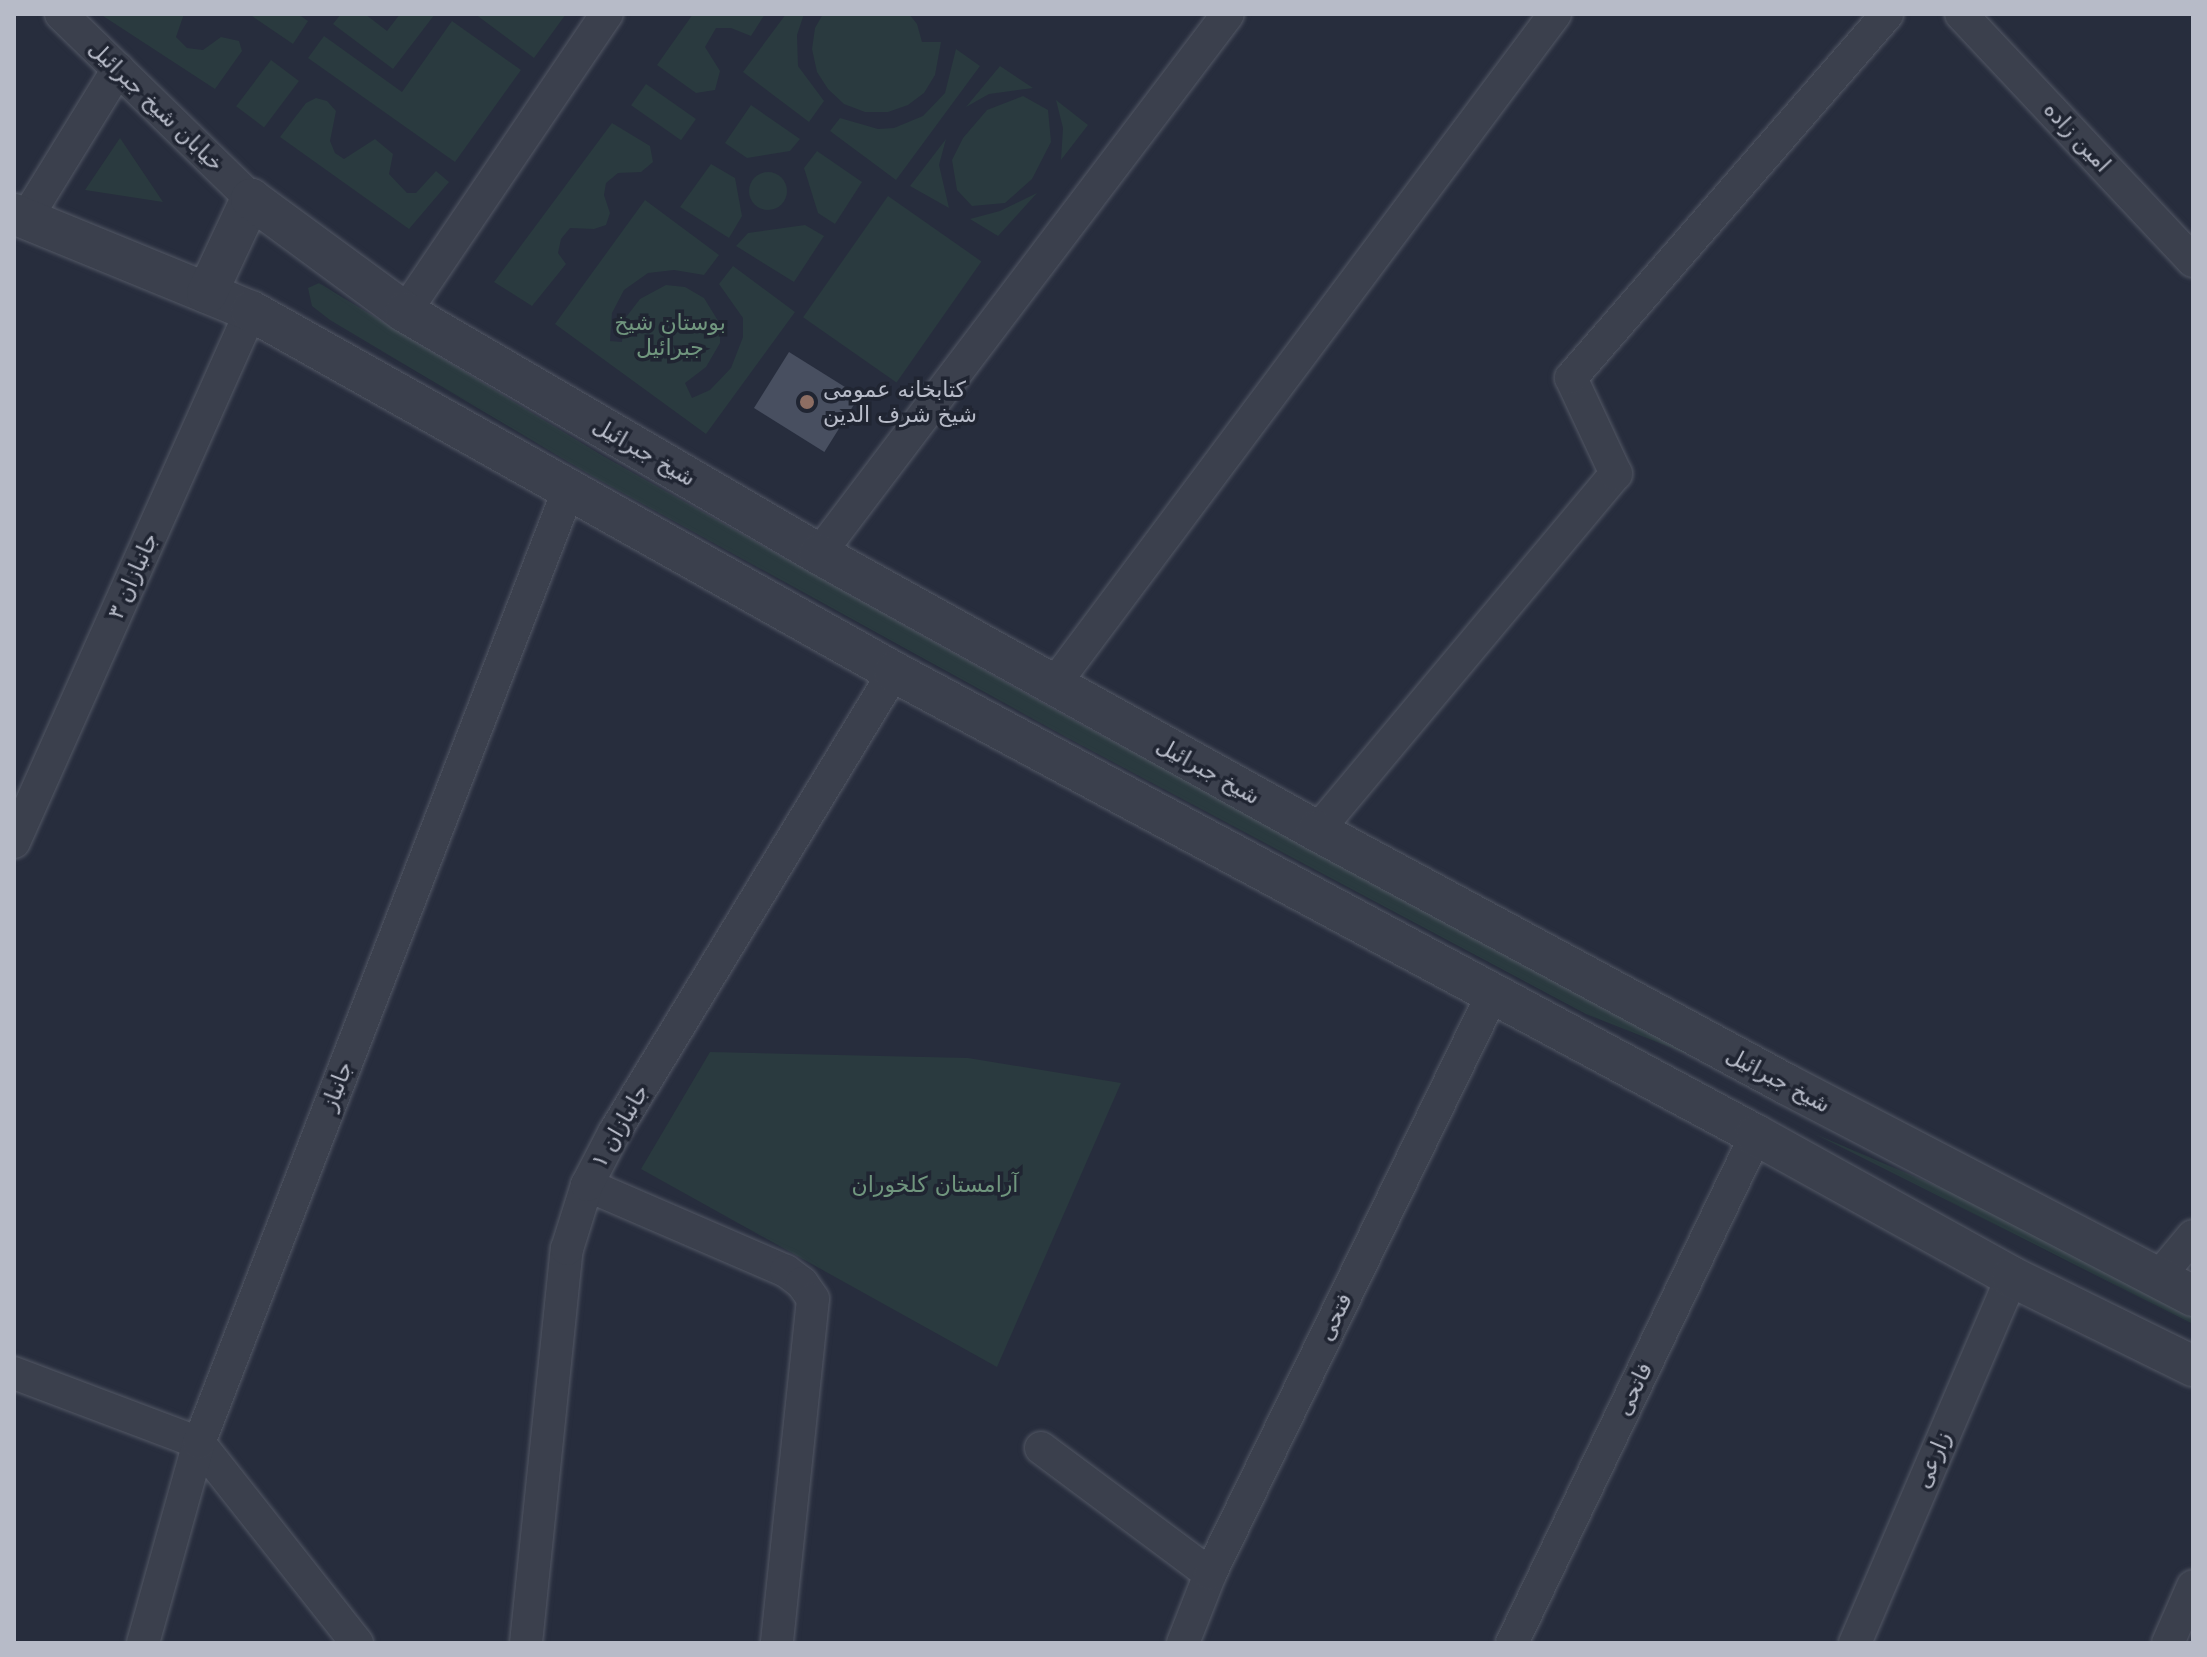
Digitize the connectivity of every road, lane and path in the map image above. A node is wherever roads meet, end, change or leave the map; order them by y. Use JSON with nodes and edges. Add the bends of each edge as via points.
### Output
{"nodes":[{"id":1,"x":61,"y":14,"type":"edge"},
{"id":2,"x":607,"y":14,"type":"edge"},
{"id":3,"x":1228,"y":14,"type":"edge"},
{"id":4,"x":1555,"y":14,"type":"edge"},
{"id":5,"x":1887,"y":14,"type":"edge"},
{"id":6,"x":1961,"y":14,"type":"edge"},
{"id":7,"x":118,"y":69,"type":"junction"},
{"id":8,"x":251,"y":199,"type":"junction"},
{"id":9,"x":20,"y":215,"type":"edge"},
{"id":10,"x":2193,"y":261,"type":"edge"},
{"id":11,"x":207,"y":293,"type":"junction"},
{"id":12,"x":251,"y":311,"type":"junction"},
{"id":13,"x":405,"y":312,"type":"junction"},
{"id":14,"x":568,"y":491,"type":"junction"},
{"id":15,"x":819,"y":554,"type":"junction"},
{"id":16,"x":894,"y":672,"type":"junction"},
{"id":17,"x":1053,"y":686,"type":"junction"},
{"id":18,"x":1317,"y":831,"type":"junction"},
{"id":19,"x":14,"y":842,"type":"edge"},
{"id":20,"x":1493,"y":993,"type":"junction"},
{"id":21,"x":1786,"y":1084,"type":"junction"},
{"id":22,"x":1756,"y":1135,"type":"junction"},
{"id":23,"x":587,"y":1185,"type":"junction"},
{"id":24,"x":2193,"y":1236,"type":"edge"},
{"id":25,"x":2012,"y":1277,"type":"junction"},
{"id":26,"x":2157,"y":1279,"type":"junction"},
{"id":27,"x":2193,"y":1296,"type":"edge"},
{"id":28,"x":2193,"y":1366,"type":"edge"},
{"id":29,"x":14,"y":1373,"type":"edge"},
{"id":30,"x":199,"y":1443,"type":"junction"},
{"id":31,"x":1041,"y":1448,"type":"dead end"},
{"id":32,"x":1210,"y":1574,"type":"junction"},
{"id":33,"x":2193,"y":1586,"type":"edge"},
{"id":34,"x":143,"y":1643,"type":"edge"},
{"id":35,"x":357,"y":1643,"type":"edge"},
{"id":36,"x":526,"y":1643,"type":"edge"},
{"id":37,"x":777,"y":1643,"type":"edge"},
{"id":38,"x":1183,"y":1643,"type":"edge"},
{"id":39,"x":1512,"y":1643,"type":"edge"},
{"id":40,"x":1855,"y":1643,"type":"edge"},
{"id":41,"x":2168,"y":1643,"type":"edge"}],
"edges":[{"from":1,"to":7,"type":"street","name":"خیابان شیخ جبرائیل"},
{"from":2,"to":13,"type":"street"},
{"from":3,"to":15,"type":"street"},
{"from":4,"to":17,"type":"street"},
{"from":5,"to":18,"type":"street","via":[[1571,378],[1616,474]]},
{"from":6,"to":10,"type":"street","name":"امین زاده"},
{"from":7,"to":8,"type":"street","name":"خیابان شیخ جبرائیل"},
{"from":7,"to":9,"type":"street"},
{"from":8,"to":11,"type":"street"},
{"from":8,"to":13,"type":"street","name":"شیخ جبرائیل"},
{"from":9,"to":11,"type":"street"},
{"from":11,"to":12,"type":"street"},
{"from":12,"to":14,"type":"street"},
{"from":12,"to":19,"type":"street","name":"جانبازان ۳"},
{"from":13,"to":15,"type":"street","name":"شیخ جبرائیل"},
{"from":14,"to":16,"type":"street"},
{"from":14,"to":30,"type":"street","name":"جانباز"},
{"from":15,"to":17,"type":"street","name":"شیخ جبرائیل"},
{"from":16,"to":20,"type":"street"},
{"from":16,"to":23,"type":"street","name":"جانبازان ۱"},
{"from":17,"to":18,"type":"street","name":"شیخ جبرائیل"},
{"from":18,"to":21,"type":"street","name":"شیخ جبرائیل"},
{"from":20,"to":22,"type":"street"},
{"from":20,"to":32,"type":"street","name":"فتحی"},
{"from":21,"to":22,"type":"street"},
{"from":21,"to":26,"type":"street","name":"شیخ جبرائیل"},
{"from":22,"to":25,"type":"street"},
{"from":22,"to":39,"type":"street","name":"فاتحی"},
{"from":23,"to":36,"type":"street","name":"جانبازان ۱","via":[[567,1249]]},
{"from":23,"to":37,"type":"street","via":[[786,1271],[813,1299]]},
{"from":24,"to":26,"type":"street"},
{"from":25,"to":28,"type":"street"},
{"from":25,"to":40,"type":"street","name":"زارعی"},
{"from":26,"to":27,"type":"street","name":"شیخ جبرائیل"},
{"from":29,"to":30,"type":"street"},
{"from":30,"to":34,"type":"street","name":"جانباز"},
{"from":30,"to":35,"type":"street"},
{"from":31,"to":32,"type":"street"},
{"from":32,"to":38,"type":"street","name":"فتحی"},
{"from":33,"to":41,"type":"street"}]}
